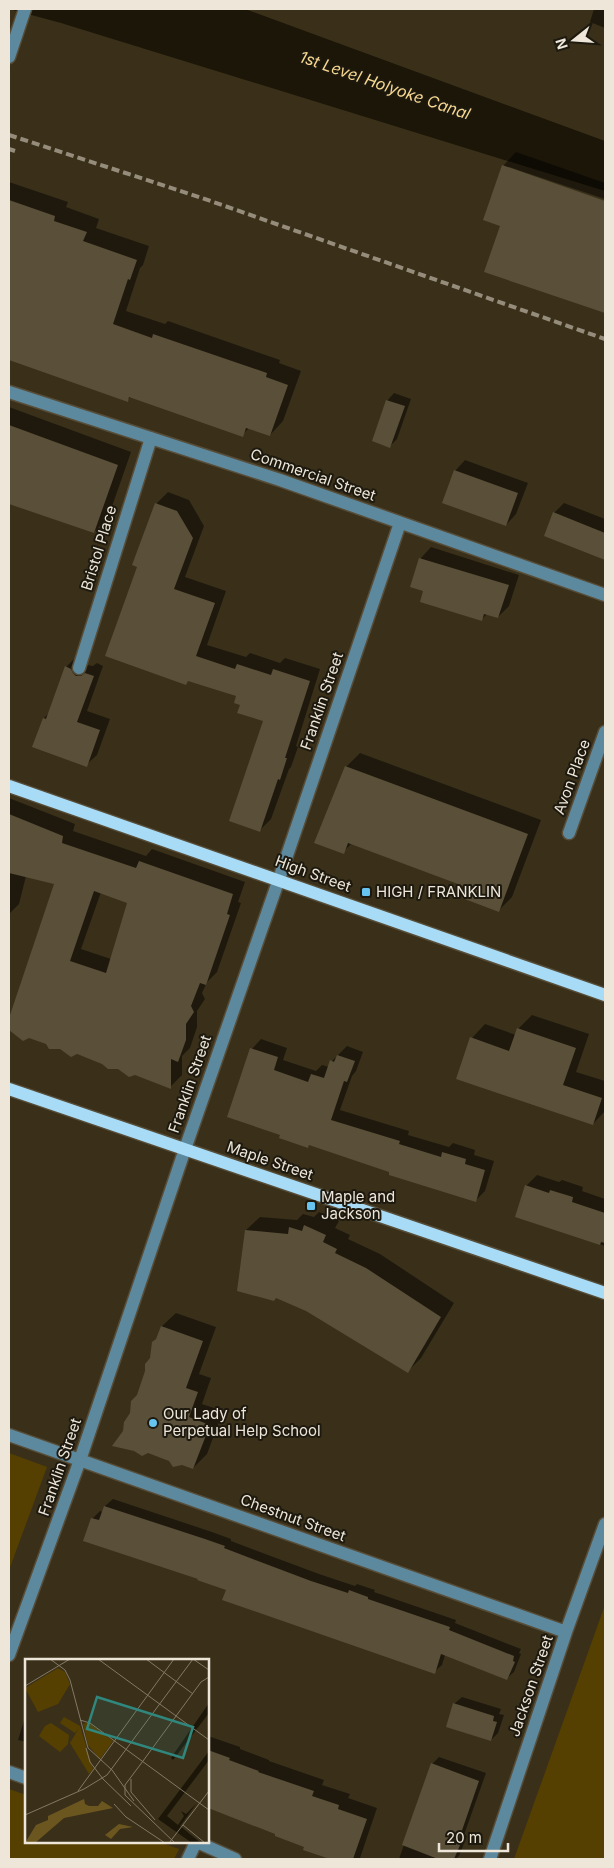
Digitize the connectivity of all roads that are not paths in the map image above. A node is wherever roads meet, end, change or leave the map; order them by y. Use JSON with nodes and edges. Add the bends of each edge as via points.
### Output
{"nodes":[{"id":1,"x":25,"y":9,"type":"edge"},
{"id":2,"x":9,"y":57,"type":"edge"},
{"id":3,"x":9,"y":392,"type":"edge"},
{"id":4,"x":151,"y":438,"type":"junction"},
{"id":5,"x":400,"y":523,"type":"junction"},
{"id":6,"x":605,"y":595,"type":"edge"},
{"id":7,"x":79,"y":668,"type":"dead end"},
{"id":8,"x":605,"y":732,"type":"edge"},
{"id":9,"x":9,"y":786,"type":"edge"},
{"id":10,"x":569,"y":833,"type":"dead end"},
{"id":11,"x":279,"y":879,"type":"junction"},
{"id":12,"x":605,"y":995,"type":"edge"},
{"id":13,"x":9,"y":1089,"type":"edge"},
{"id":14,"x":185,"y":1149,"type":"junction"},
{"id":15,"x":605,"y":1293,"type":"edge"},
{"id":16,"x":9,"y":1435,"type":"edge"},
{"id":17,"x":80,"y":1460,"type":"junction"},
{"id":18,"x":605,"y":1524,"type":"edge"},
{"id":19,"x":566,"y":1632,"type":"junction"},
{"id":20,"x":9,"y":1655,"type":"edge"},
{"id":21,"x":9,"y":1772,"type":"edge"},
{"id":22,"x":25,"y":1778,"type":"edge"},
{"id":23,"x":196,"y":1843,"type":"edge"},
{"id":24,"x":198,"y":1843,"type":"edge"},
{"id":25,"x":188,"y":1859,"type":"edge"},
{"id":26,"x":235,"y":1859,"type":"edge"},
{"id":27,"x":490,"y":1859,"type":"edge"}],
"edges":[{"from":1,"to":2,"type":"street"},
{"from":3,"to":4,"type":"street","name":"Commercial Street"},
{"from":4,"to":5,"type":"street","name":"Commercial Street"},
{"from":4,"to":7,"type":"street","name":"Bristol Place"},
{"from":5,"to":6,"type":"street","name":"Commercial Street"},
{"from":5,"to":11,"type":"street","name":"Franklin Street"},
{"from":8,"to":10,"type":"street","name":"Avon Place"},
{"from":9,"to":11,"type":"main road","name":"High Street"},
{"from":11,"to":12,"type":"main road","name":"High Street"},
{"from":11,"to":14,"type":"street","name":"Franklin Street"},
{"from":13,"to":14,"type":"main road","name":"Maple Street"},
{"from":14,"to":15,"type":"main road","name":"Maple Street"},
{"from":14,"to":17,"type":"street","name":"Franklin Street"},
{"from":16,"to":17,"type":"street","name":"Chestnut Street"},
{"from":17,"to":19,"type":"street","name":"Chestnut Street"},
{"from":17,"to":20,"type":"street","name":"Franklin Street"},
{"from":18,"to":19,"type":"street","name":"Jackson Street"},
{"from":19,"to":27,"type":"street","name":"Jackson Street"},
{"from":21,"to":22,"type":"street"},
{"from":23,"to":25,"type":"street"},
{"from":24,"to":26,"type":"street"}]}
